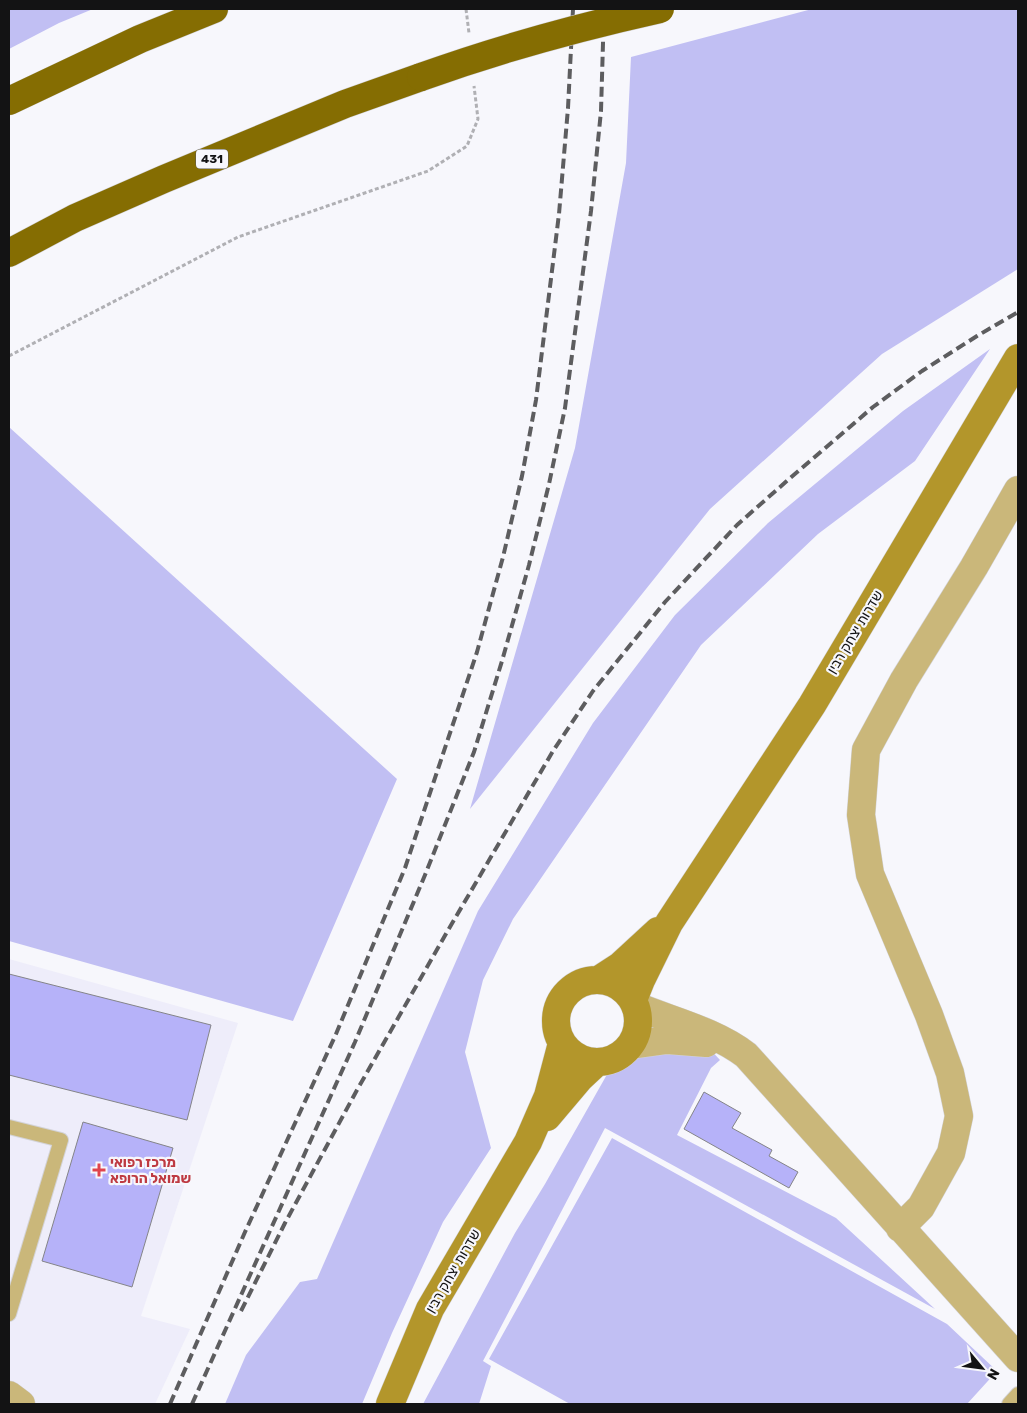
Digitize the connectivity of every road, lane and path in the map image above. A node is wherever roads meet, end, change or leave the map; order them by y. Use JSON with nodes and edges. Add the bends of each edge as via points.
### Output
{"nodes":[{"id":1,"x":214,"y":9,"type":"edge"},
{"id":2,"x":466,"y":9,"type":"edge"},
{"id":3,"x":660,"y":9,"type":"edge"},
{"id":4,"x":469,"y":36,"type":"dead end"},
{"id":5,"x":474,"y":82,"type":"dead end"},
{"id":6,"x":9,"y":100,"type":"edge"},
{"id":7,"x":9,"y":253,"type":"edge"},
{"id":8,"x":9,"y":356,"type":"edge"},
{"id":9,"x":1018,"y":358,"type":"edge"},
{"id":10,"x":1018,"y":490,"type":"edge"},
{"id":11,"x":683,"y":901,"type":"junction"},
{"id":12,"x":600,"y":980,"type":"junction"},
{"id":13,"x":634,"y":1003,"type":"junction"},
{"id":14,"x":562,"y":1043,"type":"junction"},
{"id":15,"x":631,"y":1045,"type":"junction"},
{"id":16,"x":746,"y":1055,"type":"junction"},
{"id":17,"x":596,"y":1063,"type":"junction"},
{"id":18,"x":9,"y":1127,"type":"edge"},
{"id":19,"x":528,"y":1142,"type":"junction"},
{"id":20,"x":900,"y":1228,"type":"junction"},
{"id":21,"x":9,"y":1314,"type":"edge"},
{"id":22,"x":1018,"y":1358,"type":"edge"},
{"id":23,"x":1018,"y":1394,"type":"edge"},
{"id":24,"x":9,"y":1395,"type":"edge"},
{"id":25,"x":21,"y":1404,"type":"edge"},
{"id":26,"x":390,"y":1404,"type":"edge"},
{"id":27,"x":1009,"y":1404,"type":"edge"}],
"edges":[{"from":1,"to":6,"type":"highway","via":[[140,39]]},
{"from":2,"to":4,"type":"path"},
{"from":3,"to":7,"type":"highway","number":"431","bridge":true,"via":[[534,40],[344,104],[75,218]]},
{"from":5,"to":8,"type":"path","via":[[478,119],[467,146],[428,171],[238,237]]},
{"from":9,"to":11,"type":"main road","name":"שדרות יצחק רבין","via":[[812,705]]},
{"from":10,"to":20,"type":"street","via":[[904,680],[866,750],[861,815],[870,874],[929,1015],[950,1073],[959,1116],[951,1153],[921,1207]]},
{"from":11,"to":12,"type":"main road","name":"שדרות יצחק רבין","via":[[640,948]]},
{"from":11,"to":13,"type":"main road","name":"שדרות יצחק רבין","via":[[658,944]]},
{"from":12,"to":13,"type":"main road","via":[[619,986]]},
{"from":12,"to":14,"type":"main road","name":"שדרות יצחק רבין","via":[[587,980],[565,994],[556,1018]]},
{"from":13,"to":15,"type":"main road","name":"שדרות יצחק רבין","via":[[638,1020],[637,1033]]},
{"from":13,"to":16,"type":"street","via":[[718,1038]]},
{"from":14,"to":17,"type":"main road","via":[[577,1057]]},
{"from":14,"to":19,"type":"main road","name":"שדרות יצחק רבין","via":[[548,1096]]},
{"from":15,"to":16,"type":"street","via":[[667,1040],[689,1041]]},
{"from":15,"to":17,"type":"main road","name":"שדרות יצחק רבין","via":[[609,1061]]},
{"from":16,"to":20,"type":"street"},
{"from":17,"to":19,"type":"main road","name":"שדרות יצחק רבין"},
{"from":18,"to":21,"type":"lane","via":[[61,1140]]},
{"from":19,"to":26,"type":"main road","name":"שדרות יצחק רבין","via":[[430,1309]]},
{"from":20,"to":22,"type":"street"},
{"from":23,"to":27,"type":"lane"},
{"from":24,"to":25,"type":"street"}]}
